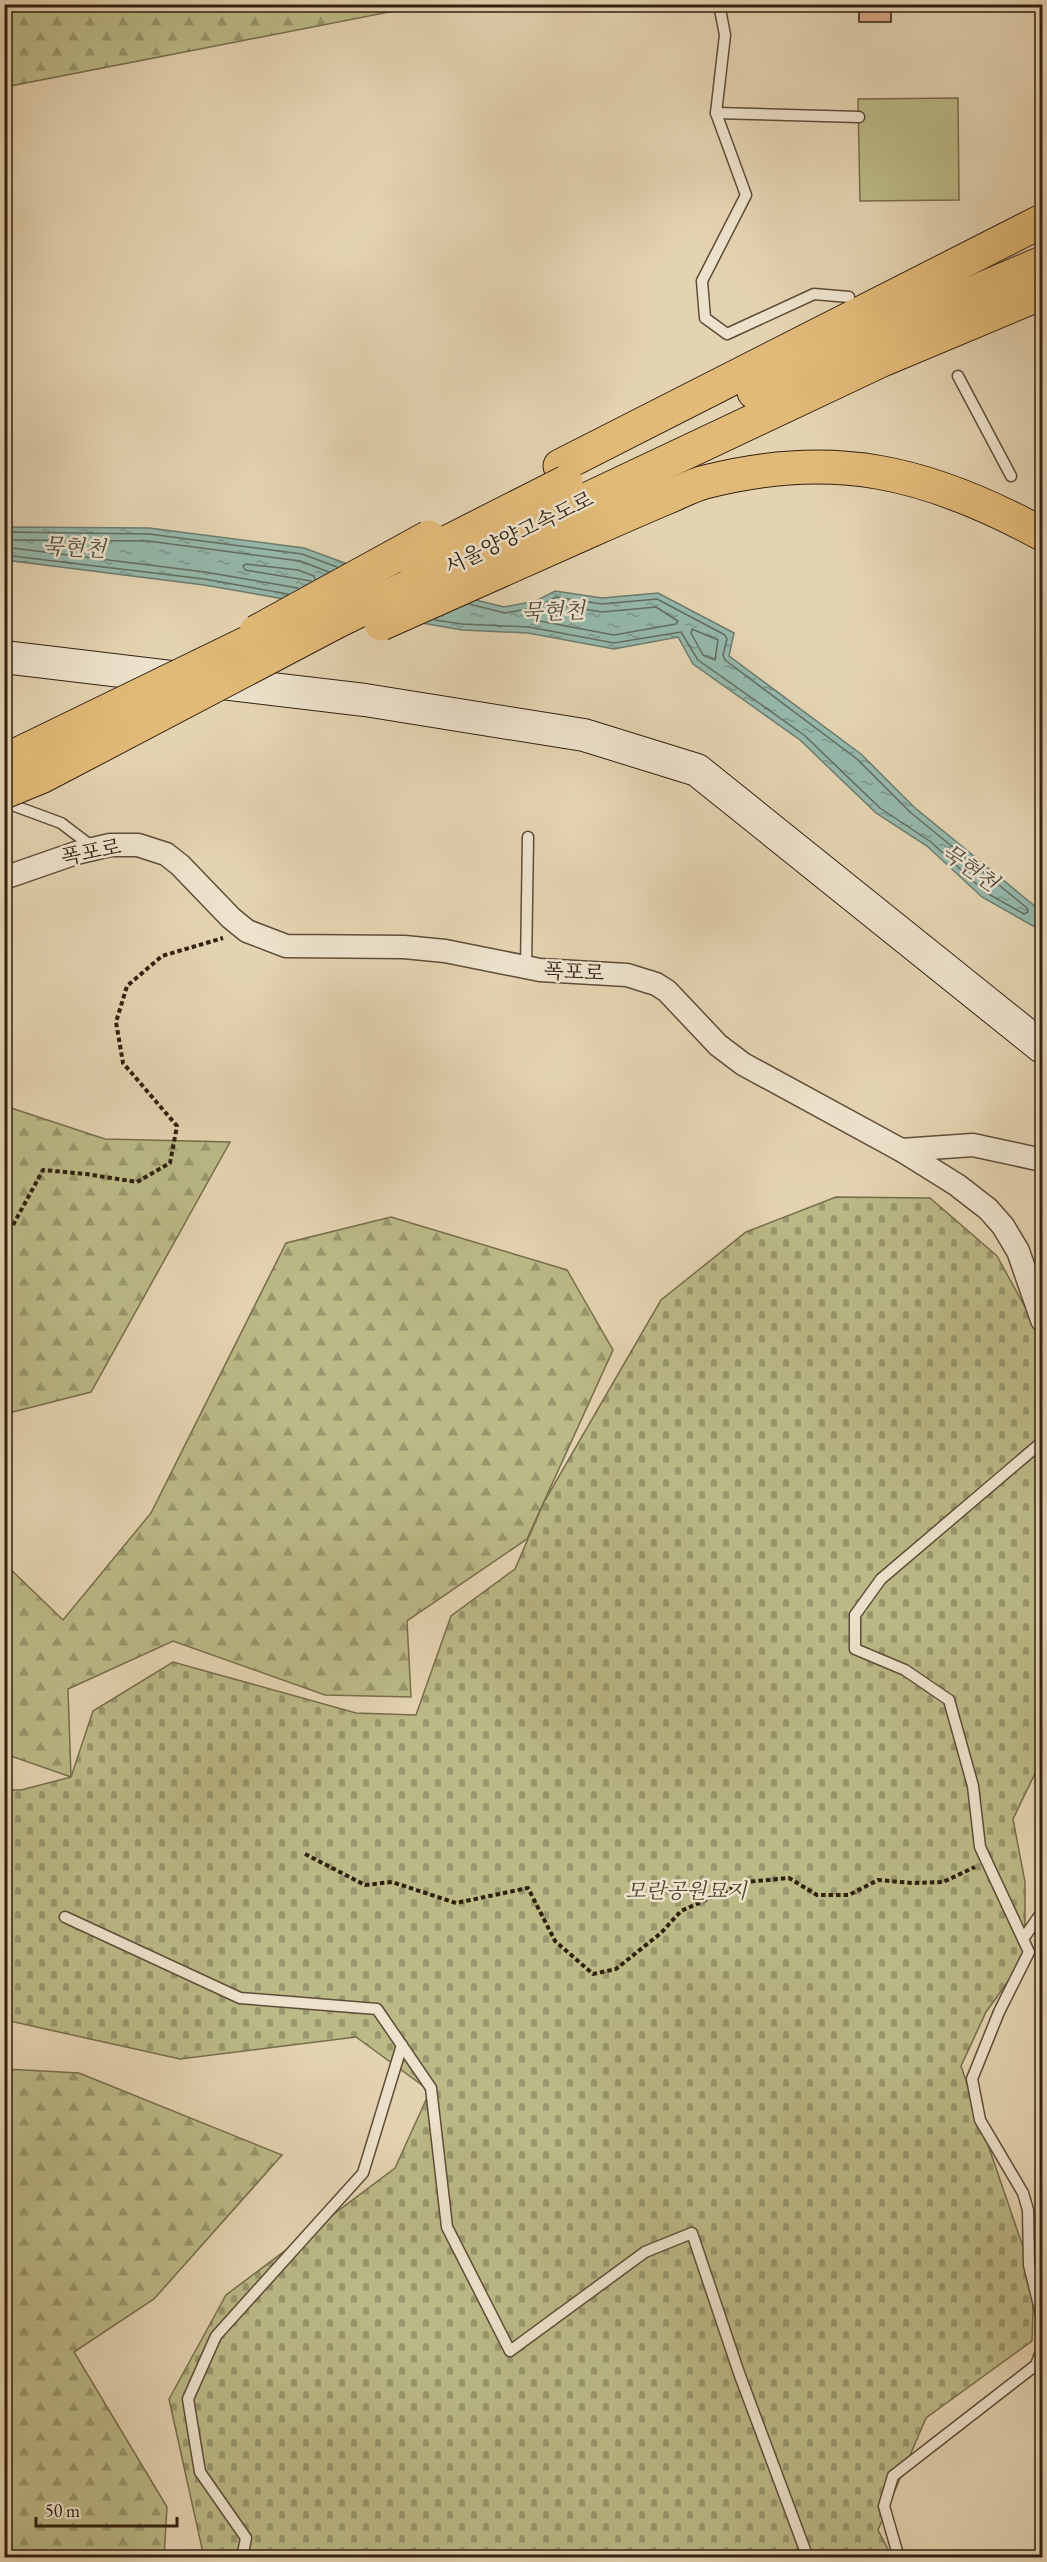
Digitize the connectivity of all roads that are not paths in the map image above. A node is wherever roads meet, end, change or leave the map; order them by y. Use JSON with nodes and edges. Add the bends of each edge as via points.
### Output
{"nodes":[{"id":1,"x":718,"y":4,"type":"edge"},
{"id":2,"x":716,"y":112,"type":"junction"},
{"id":3,"x":859,"y":117,"type":"dead end"},
{"id":4,"x":1042,"y":221,"type":"edge"},
{"id":5,"x":1042,"y":263,"type":"edge"},
{"id":6,"x":1042,"y":293,"type":"edge"},
{"id":7,"x":849,"y":297,"type":"dead end"},
{"id":8,"x":958,"y":376,"type":"dead end"},
{"id":9,"x":1011,"y":476,"type":"dead end"},
{"id":10,"x":573,"y":496,"type":"junction"},
{"id":11,"x":1042,"y":534,"type":"edge"},
{"id":12,"x":12,"y":657,"type":"edge"},
{"id":13,"x":4,"y":761,"type":"edge"},
{"id":14,"x":4,"y":792,"type":"edge"},
{"id":15,"x":4,"y":802,"type":"edge"},
{"id":16,"x":528,"y":837,"type":"dead end"},
{"id":17,"x":94,"y":848,"type":"junction"},
{"id":18,"x":4,"y":878,"type":"edge"},
{"id":19,"x":526,"y":968,"type":"junction"},
{"id":20,"x":1042,"y":1047,"type":"edge"},
{"id":21,"x":901,"y":1150,"type":"junction"},
{"id":22,"x":1042,"y":1160,"type":"edge"},
{"id":23,"x":1042,"y":1320,"type":"edge"},
{"id":24,"x":1042,"y":1442,"type":"edge"},
{"id":25,"x":1042,"y":1912,"type":"edge"},
{"id":26,"x":65,"y":1917,"type":"dead end"},
{"id":27,"x":1023,"y":1939,"type":"junction"},
{"id":28,"x":402,"y":2045,"type":"junction"},
{"id":29,"x":1042,"y":2318,"type":"edge"},
{"id":30,"x":1042,"y":2349,"type":"edge"},
{"id":31,"x":242,"y":2558,"type":"edge"},
{"id":32,"x":808,"y":2558,"type":"edge"},
{"id":33,"x":899,"y":2558,"type":"edge"}],
"edges":[{"from":1,"to":2,"type":"lane","via":[[725,34]]},
{"from":2,"to":3,"type":"lane"},
{"from":2,"to":7,"type":"lane","via":[[746,195],[702,280],[705,318],[727,334],[814,294]]},
{"from":4,"to":10,"type":"highway"},
{"from":5,"to":10,"type":"highway","name":"서울양양고속도로","via":[[812,364]]},
{"from":6,"to":10,"type":"highway","name":"서울양양고속도로"},
{"from":8,"to":9,"type":"lane"},
{"from":10,"to":11,"type":"highway","via":[[831,465],[915,479],[981,503]]},
{"from":10,"to":13,"type":"highway","name":"서울양양고속도로","bridge":true},
{"from":10,"to":14,"type":"highway","name":"서울양양고속도로","bridge":true,"via":[[43,776]]},
{"from":12,"to":20,"type":"main road","via":[[365,700],[584,735],[697,770]]},
{"from":15,"to":17,"type":"lane","via":[[61,823]]},
{"from":16,"to":19,"type":"lane"},
{"from":17,"to":18,"type":"street","name":"폭포로"},
{"from":17,"to":19,"type":"street","name":"폭포로","via":[[138,845],[166,855],[247,931],[286,946],[404,947],[464,954]]},
{"from":19,"to":21,"type":"street","name":"폭포로","via":[[627,975],[656,984],[743,1064]]},
{"from":21,"to":22,"type":"street","via":[[973,1145]]},
{"from":21,"to":23,"type":"street","name":"폭포로","via":[[957,1185],[1003,1226],[1018,1251]]},
{"from":24,"to":27,"type":"lane","via":[[881,1579],[855,1615],[855,1649],[905,1670],[949,1700],[973,1786],[980,1847]]},
{"from":25,"to":27,"type":"lane"},
{"from":26,"to":28,"type":"lane","via":[[240,1998],[377,2009]]},
{"from":27,"to":29,"type":"lane","via":[[1029,1952],[972,2079],[980,2120],[1023,2193],[1028,2210],[1029,2265]]},
{"from":28,"to":31,"type":"lane","via":[[363,2173],[216,2336],[188,2399],[200,2472],[246,2538]]},
{"from":28,"to":32,"type":"lane","via":[[431,2088],[447,2227],[510,2351],[645,2253],[692,2233]]},
{"from":30,"to":33,"type":"lane","via":[[1036,2365],[893,2476],[884,2506]]}]}
